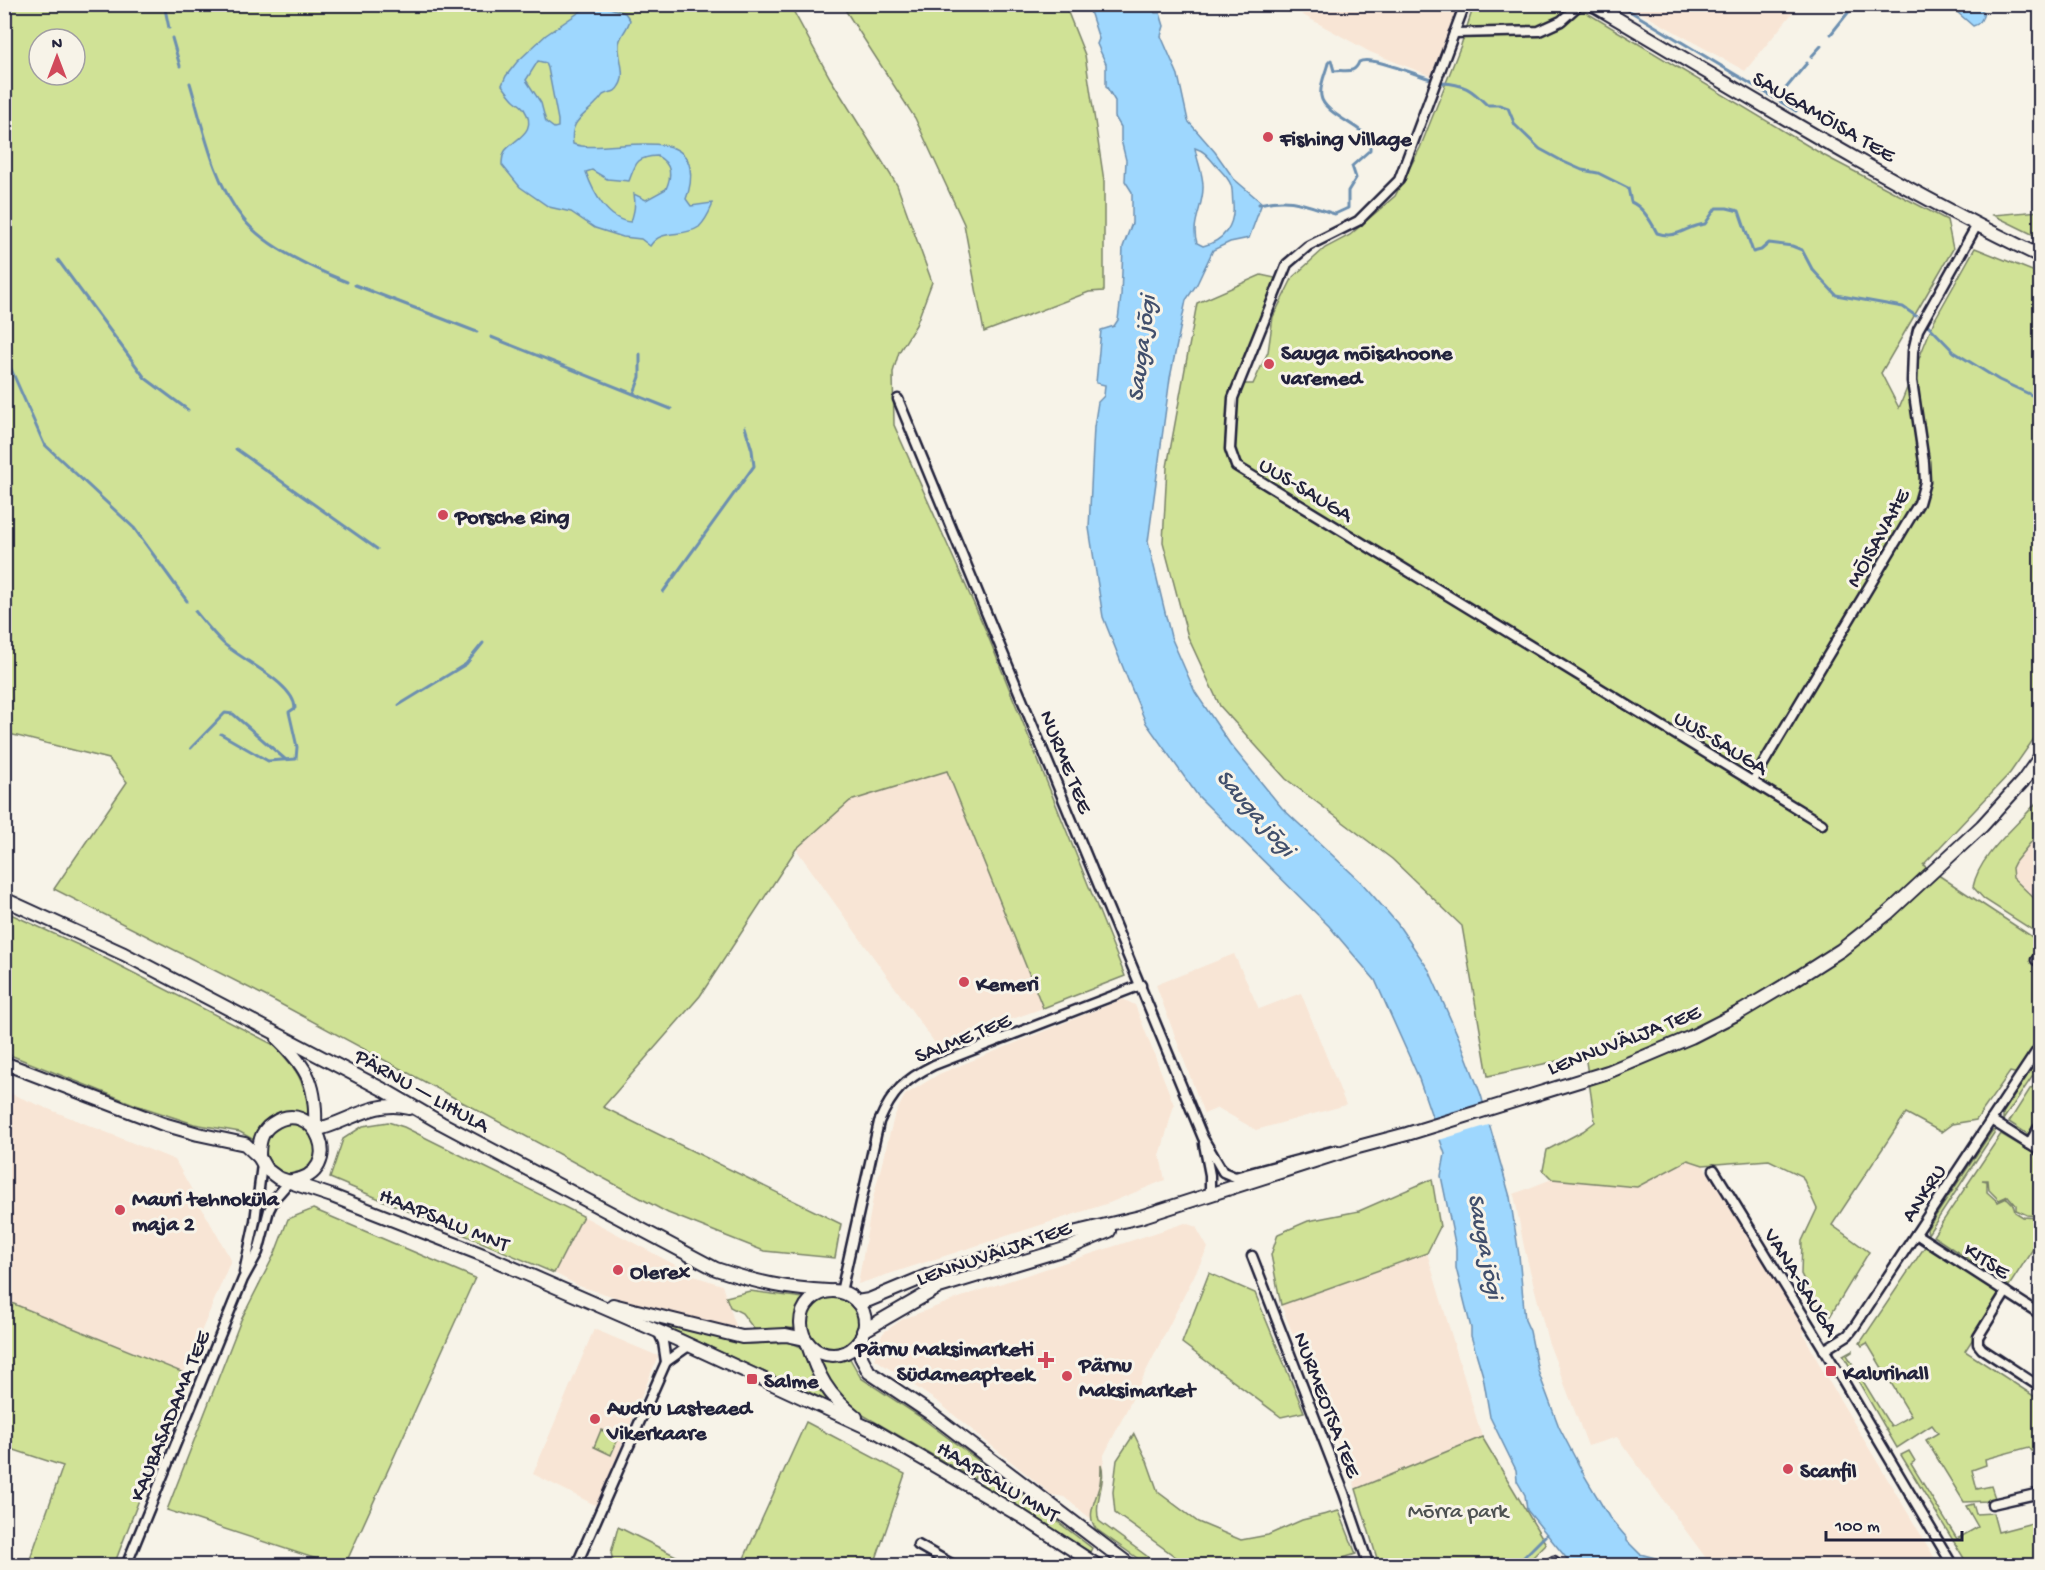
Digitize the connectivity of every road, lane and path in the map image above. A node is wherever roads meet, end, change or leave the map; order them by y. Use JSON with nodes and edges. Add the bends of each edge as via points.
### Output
{"nodes":[{"id":1,"x":1465,"y":4,"type":"edge"},
{"id":2,"x":1580,"y":4,"type":"edge"},
{"id":3,"x":1592,"y":4,"type":"edge"},
{"id":4,"x":1454,"y":33,"type":"junction"},
{"id":5,"x":1977,"y":225,"type":"junction"},
{"id":6,"x":2040,"y":256,"type":"edge"},
{"id":7,"x":898,"y":399,"type":"dead end"},
{"id":8,"x":2040,"y":757,"type":"edge"},
{"id":9,"x":1753,"y":781,"type":"junction"},
{"id":10,"x":1822,"y":824,"type":"dead end"},
{"id":11,"x":4,"y":899,"type":"edge"},
{"id":12,"x":1141,"y":985,"type":"junction"},
{"id":13,"x":268,"y":1030,"type":"junction"},
{"id":14,"x":2040,"y":1046,"type":"edge"},
{"id":15,"x":4,"y":1063,"type":"edge"},
{"id":16,"x":422,"y":1112,"type":"junction"},
{"id":17,"x":1991,"y":1120,"type":"junction"},
{"id":18,"x":2040,"y":1125,"type":"edge"},
{"id":19,"x":315,"y":1130,"type":"junction"},
{"id":20,"x":1203,"y":1138,"type":"junction"},
{"id":21,"x":2029,"y":1144,"type":"junction"},
{"id":22,"x":1358,"y":1147,"type":"junction"},
{"id":23,"x":2040,"y":1151,"type":"edge"},
{"id":24,"x":261,"y":1160,"type":"junction"},
{"id":25,"x":1714,"y":1170,"type":"dead end"},
{"id":26,"x":1223,"y":1172,"type":"junction"},
{"id":27,"x":290,"y":1181,"type":"junction"},
{"id":28,"x":1216,"y":1193,"type":"junction"},
{"id":29,"x":1140,"y":1217,"type":"junction"},
{"id":30,"x":1916,"y":1234,"type":"junction"},
{"id":31,"x":1252,"y":1256,"type":"dead end"},
{"id":32,"x":243,"y":1279,"type":"junction"},
{"id":33,"x":828,"y":1291,"type":"junction"},
{"id":34,"x":841,"y":1292,"type":"junction"},
{"id":35,"x":2006,"y":1292,"type":"junction"},
{"id":36,"x":582,"y":1298,"type":"junction"},
{"id":37,"x":857,"y":1302,"type":"junction"},
{"id":38,"x":2040,"y":1314,"type":"edge"},
{"id":39,"x":658,"y":1331,"type":"junction"},
{"id":40,"x":862,"y":1333,"type":"junction"},
{"id":41,"x":806,"y":1340,"type":"junction"},
{"id":42,"x":690,"y":1345,"type":"junction"},
{"id":43,"x":1824,"y":1350,"type":"junction"},
{"id":44,"x":666,"y":1362,"type":"junction"},
{"id":45,"x":2040,"y":1387,"type":"edge"},
{"id":46,"x":877,"y":1432,"type":"junction"},
{"id":47,"x":2040,"y":1493,"type":"edge"},
{"id":48,"x":1992,"y":1504,"type":"dead end"},
{"id":49,"x":918,"y":1545,"type":"dead end"},
{"id":50,"x":1554,"y":1561,"type":"dead end"},
{"id":51,"x":126,"y":1566,"type":"edge"},
{"id":52,"x":576,"y":1566,"type":"edge"},
{"id":53,"x":955,"y":1566,"type":"edge"},
{"id":54,"x":1098,"y":1566,"type":"edge"},
{"id":55,"x":1131,"y":1566,"type":"edge"},
{"id":56,"x":1370,"y":1566,"type":"edge"},
{"id":57,"x":1546,"y":1566,"type":"edge"},
{"id":58,"x":1953,"y":1566,"type":"edge"}],
"edges":[{"from":1,"to":4,"type":"street","name":"UUS-SAUGA"},
{"from":2,"to":4,"type":"street","via":[[1561,21],[1539,32]]},
{"from":3,"to":5,"type":"main road","name":"SAUGAMÕISA TEE","via":[[1798,126]]},
{"from":4,"to":9,"type":"street","name":"UUS-SAUGA","via":[[1399,180],[1358,221],[1308,246],[1287,264],[1233,398],[1230,449],[1236,466]]},
{"from":5,"to":6,"type":"main road","name":"SAUGAMÕISA TEE"},
{"from":5,"to":9,"type":"street","name":"MÕISAVAHE","via":[[1918,330],[1913,351],[1912,381],[1925,482],[1919,503]]},
{"from":7,"to":12,"type":"street","name":"NURME TEE"},
{"from":8,"to":22,"type":"main road","name":"LENNUVÄLJA TEE","via":[[1982,826],[1888,914],[1841,950],[1742,1011],[1608,1072]]},
{"from":9,"to":10,"type":"street","name":"UUS-SAUGA"},
{"from":11,"to":13,"type":"main road","name":"PÄRNU — LIHULA","via":[[124,954]]},
{"from":12,"to":20,"type":"street","name":"NURME TEE"},
{"from":12,"to":34,"type":"street","name":"SALME TEE","via":[[934,1065],[899,1088],[879,1122]]},
{"from":13,"to":16,"type":"main road","name":"PÄRNU — LIHULA"},
{"from":13,"to":19,"type":"main road","via":[[297,1058],[309,1077],[316,1105]]},
{"from":14,"to":17,"type":"street","name":"ANKRU"},
{"from":15,"to":24,"type":"main road","via":[[163,1124],[245,1144]]},
{"from":16,"to":19,"type":"main road","via":[[382,1106]]},
{"from":16,"to":33,"type":"main road","name":"PÄRNU — LIHULA","via":[[716,1269],[758,1283]]},
{"from":17,"to":21,"type":"street"},
{"from":17,"to":30,"type":"street","name":"ANKRU"},
{"from":18,"to":21,"type":"street"},
{"from":19,"to":24,"type":"main road","via":[[299,1119],[277,1121],[263,1134],[259,1146]]},
{"from":19,"to":27,"type":"main road","via":[[321,1143],[319,1163],[305,1178]]},
{"from":20,"to":26,"type":"street","name":"NURME TEE"},
{"from":20,"to":28,"type":"street","name":"NURME TEE"},
{"from":21,"to":23,"type":"street"},
{"from":22,"to":26,"type":"street","via":[[1327,1150],[1235,1177]]},
{"from":22,"to":28,"type":"main road","name":"LENNUVÄLJA TEE"},
{"from":24,"to":27,"type":"main road","via":[[270,1174]]},
{"from":24,"to":32,"type":"street","name":"KAUBASADAMA TEE","via":[[255,1221]]},
{"from":25,"to":43,"type":"street","name":"VANA-SAUGA"},
{"from":26,"to":28,"type":"street"},
{"from":27,"to":32,"type":"street","name":"KAUBASADAMA TEE","via":[[269,1210],[258,1252]]},
{"from":27,"to":36,"type":"main road","name":"HAAPSALU MNT","via":[[483,1255]]},
{"from":28,"to":29,"type":"main road","name":"LENNUVÄLJA TEE"},
{"from":29,"to":37,"type":"main road","name":"LENNUVÄLJA TEE","via":[[984,1258]]},
{"from":29,"to":40,"type":"main road","name":"LENNUVÄLJA TEE","via":[[1071,1247],[939,1287]]},
{"from":30,"to":35,"type":"street","name":"KITSE"},
{"from":30,"to":43,"type":"street","name":"ANKRU","via":[[1848,1335]]},
{"from":31,"to":56,"type":"street","name":"NURMEOTSA TEE"},
{"from":32,"to":51,"type":"street","name":"KAUBASADAMA TEE"},
{"from":33,"to":34,"type":"main road"},
{"from":33,"to":41,"type":"main road","via":[[812,1298],[805,1307],[801,1326]]},
{"from":34,"to":37,"type":"main road"},
{"from":35,"to":38,"type":"street","name":"KITSE"},
{"from":35,"to":45,"type":"street","via":[[1978,1337],[1978,1344]]},
{"from":36,"to":39,"type":"main road"},
{"from":36,"to":41,"type":"main road","via":[[731,1335],[786,1335]]},
{"from":37,"to":40,"type":"main road","via":[[864,1317]]},
{"from":39,"to":42,"type":"main road"},
{"from":39,"to":44,"type":"street"},
{"from":40,"to":41,"type":"main road","via":[[851,1348],[836,1354],[819,1351]]},
{"from":40,"to":55,"type":"main road","via":[[861,1357],[869,1372],[930,1413]]},
{"from":41,"to":46,"type":"main road","via":[[828,1391]]},
{"from":42,"to":44,"type":"street"},
{"from":42,"to":46,"type":"main road"},
{"from":43,"to":58,"type":"street","name":"VANA-SAUGA"},
{"from":44,"to":52,"type":"street"},
{"from":46,"to":54,"type":"main road","name":"HAAPSALU MNT"},
{"from":47,"to":48,"type":"street"},
{"from":49,"to":53,"type":"street"},
{"from":50,"to":57,"type":"street"}]}
